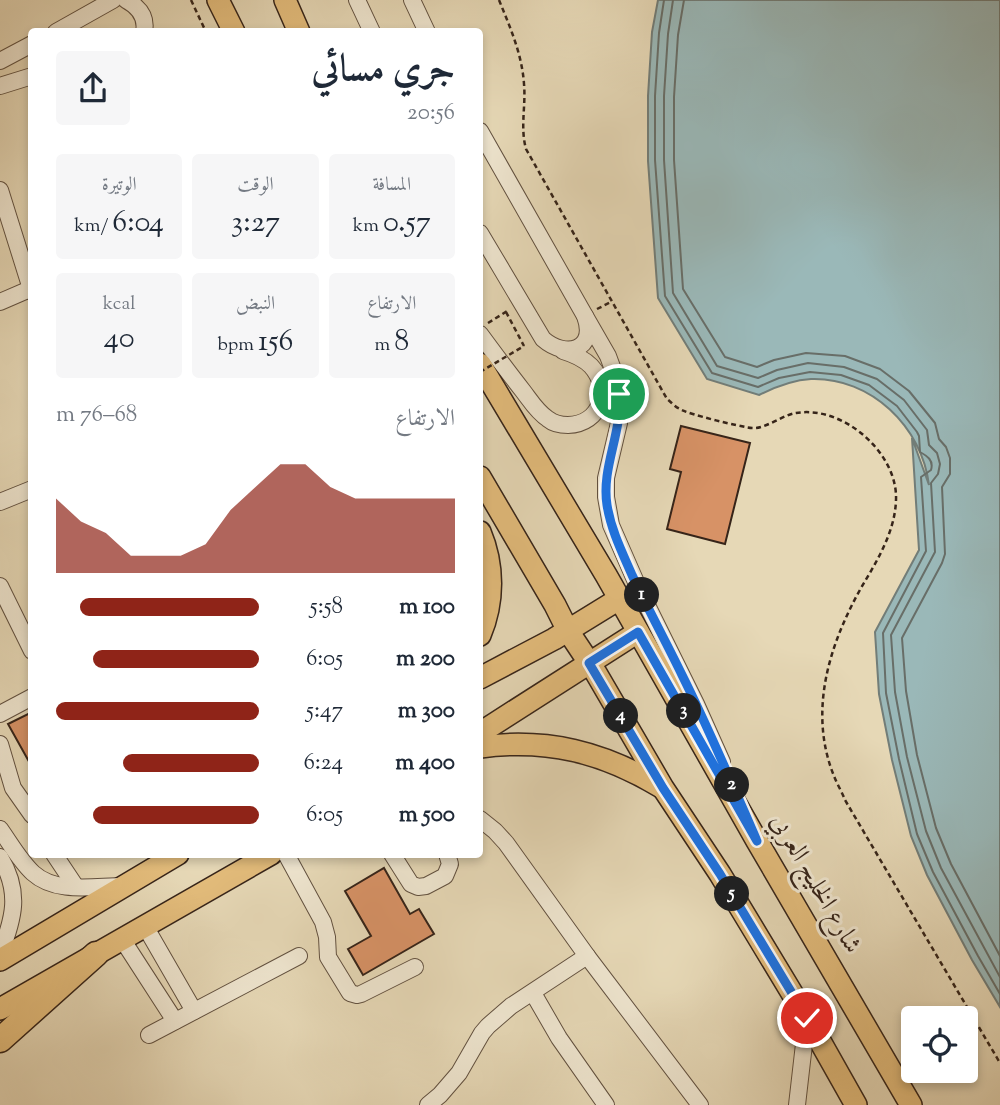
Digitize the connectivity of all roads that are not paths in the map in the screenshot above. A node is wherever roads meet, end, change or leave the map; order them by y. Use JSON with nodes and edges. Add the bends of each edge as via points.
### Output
{"nodes":[{"id":1,"x":79,"y":0,"type":"edge"},
{"id":2,"x":113,"y":0,"type":"edge"},
{"id":3,"x":126,"y":0,"type":"edge"},
{"id":4,"x":218,"y":0,"type":"edge"},
{"id":5,"x":285,"y":0,"type":"edge"},
{"id":6,"x":357,"y":0,"type":"edge"},
{"id":7,"x":412,"y":0,"type":"edge"},
{"id":8,"x":86,"y":16,"type":"junction"},
{"id":9,"x":64,"y":28,"type":"edge"},
{"id":10,"x":144,"y":28,"type":"edge"},
{"id":11,"x":232,"y":28,"type":"edge"},
{"id":12,"x":297,"y":28,"type":"edge"},
{"id":13,"x":370,"y":28,"type":"edge"},
{"id":14,"x":425,"y":28,"type":"edge"},
{"id":15,"x":28,"y":46,"type":"edge"},
{"id":16,"x":0,"y":61,"type":"edge"},
{"id":17,"x":28,"y":77,"type":"edge"},
{"id":18,"x":0,"y":86,"type":"edge"},
{"id":19,"x":483,"y":136,"type":"edge"},
{"id":20,"x":0,"y":190,"type":"edge"},
{"id":21,"x":483,"y":238,"type":"edge"},
{"id":22,"x":28,"y":281,"type":"edge"},
{"id":23,"x":28,"y":292,"type":"edge"},
{"id":24,"x":0,"y":302,"type":"edge"},
{"id":25,"x":585,"y":316,"type":"junction"},
{"id":26,"x":483,"y":338,"type":"edge"},
{"id":27,"x":561,"y":350,"type":"junction"},
{"id":28,"x":483,"y":369,"type":"edge"},
{"id":29,"x":483,"y":482,"type":"edge"},
{"id":30,"x":28,"y":491,"type":"edge"},
{"id":31,"x":0,"y":502,"type":"edge"},
{"id":32,"x":483,"y":540,"type":"edge"},
{"id":33,"x":0,"y":586,"type":"edge"},
{"id":34,"x":619,"y":599,"type":"junction"},
{"id":35,"x":483,"y":625,"type":"edge"},
{"id":36,"x":568,"y":631,"type":"junction"},
{"id":37,"x":638,"y":632,"type":"junction"},
{"id":38,"x":28,"y":643,"type":"edge"},
{"id":39,"x":589,"y":663,"type":"junction"},
{"id":40,"x":483,"y":676,"type":"edge"},
{"id":41,"x":28,"y":699,"type":"edge"},
{"id":42,"x":0,"y":715,"type":"edge"},
{"id":43,"x":483,"y":731,"type":"edge"},
{"id":44,"x":0,"y":744,"type":"edge"},
{"id":45,"x":483,"y":747,"type":"edge"},
{"id":46,"x":663,"y":788,"type":"junction"},
{"id":47,"x":28,"y":809,"type":"edge"},
{"id":48,"x":483,"y":821,"type":"edge"},
{"id":49,"x":0,"y":829,"type":"edge"},
{"id":50,"x":757,"y":841,"type":"junction"},
{"id":51,"x":0,"y":857,"type":"edge"},
{"id":52,"x":57,"y":858,"type":"edge"},
{"id":53,"x":171,"y":858,"type":"edge"},
{"id":54,"x":264,"y":858,"type":"edge"},
{"id":55,"x":288,"y":858,"type":"edge"},
{"id":56,"x":395,"y":858,"type":"edge"},
{"id":57,"x":448,"y":858,"type":"edge"},
{"id":58,"x":125,"y":886,"type":"junction"},
{"id":59,"x":76,"y":887,"type":"junction"},
{"id":60,"x":145,"y":926,"type":"junction"},
{"id":61,"x":122,"y":939,"type":"junction"},
{"id":62,"x":0,"y":954,"type":"edge"},
{"id":63,"x":96,"y":954,"type":"junction"},
{"id":64,"x":299,"y":956,"type":"dead end"},
{"id":65,"x":587,"y":957,"type":"junction"},
{"id":66,"x":0,"y":960,"type":"edge"},
{"id":67,"x":415,"y":967,"type":"dead end"},
{"id":68,"x":533,"y":993,"type":"junction"},
{"id":69,"x":0,"y":1009,"type":"edge"},
{"id":70,"x":194,"y":1011,"type":"junction"},
{"id":71,"x":807,"y":1018,"type":"junction"},
{"id":72,"x":174,"y":1021,"type":"junction"},
{"id":73,"x":149,"y":1035,"type":"dead end"},
{"id":74,"x":0,"y":1040,"type":"edge"},
{"id":75,"x":428,"y":1105,"type":"edge"},
{"id":76,"x":606,"y":1105,"type":"edge"},
{"id":77,"x":700,"y":1105,"type":"edge"},
{"id":78,"x":797,"y":1105,"type":"edge"},
{"id":79,"x":856,"y":1105,"type":"edge"},
{"id":80,"x":911,"y":1105,"type":"edge"}],
"edges":[{"from":1,"to":8,"type":"street"},
{"from":2,"to":8,"type":"street"},
{"from":3,"to":10,"type":"street","via":[[142,14]]},
{"from":4,"to":11,"type":"main road"},
{"from":5,"to":12,"type":"main road"},
{"from":6,"to":13,"type":"street"},
{"from":7,"to":14,"type":"street"},
{"from":8,"to":9,"type":"street"},
{"from":15,"to":16,"type":"street"},
{"from":17,"to":18,"type":"street"},
{"from":19,"to":25,"type":"street"},
{"from":20,"to":22,"type":"street"},
{"from":21,"to":27,"type":"street","via":[[539,334]]},
{"from":23,"to":24,"type":"street"},
{"from":25,"to":27,"type":"street","via":[[588,331],[583,343]]},
{"from":25,"to":50,"type":"street","via":[[612,366],[619,394],[619,423],[606,478],[615,538]]},
{"from":26,"to":27,"type":"street","via":[[544,416],[573,425],[594,415],[601,390],[591,366]]},
{"from":28,"to":34,"type":"main road","name":"شارع الخليج العربي"},
{"from":29,"to":36,"type":"main road"},
{"from":30,"to":31,"type":"street"},
{"from":32,"to":35,"type":"main road","via":[[491,578]]},
{"from":33,"to":38,"type":"street"},
{"from":34,"to":36,"type":"main road"},
{"from":34,"to":37,"type":"main road","name":"شارع الخليج العربي"},
{"from":36,"to":39,"type":"main road"},
{"from":36,"to":40,"type":"main road"},
{"from":37,"to":39,"type":"main road"},
{"from":37,"to":50,"type":"main road","name":"شارع الخليج العربي"},
{"from":39,"to":43,"type":"main road"},
{"from":39,"to":46,"type":"main road"},
{"from":41,"to":42,"type":"street"},
{"from":44,"to":47,"type":"street","via":[[13,788]]},
{"from":45,"to":46,"type":"main road","via":[[523,744],[572,749],[619,765]]},
{"from":46,"to":71,"type":"main road"},
{"from":48,"to":65,"type":"street","via":[[506,843]]},
{"from":49,"to":59,"type":"street","via":[[33,873],[52,884]]},
{"from":50,"to":80,"type":"main road","name":"شارع الخليج العربي"},
{"from":51,"to":62,"type":"street","via":[[13,891],[13,914]]},
{"from":52,"to":59,"type":"street"},
{"from":53,"to":58,"type":"main road"},
{"from":54,"to":60,"type":"main road"},
{"from":55,"to":67,"type":"street","via":[[323,922],[328,957],[350,993],[362,994]]},
{"from":56,"to":57,"type":"street","via":[[411,884],[418,887],[444,876]]},
{"from":58,"to":59,"type":"street"},
{"from":58,"to":66,"type":"main road"},
{"from":60,"to":61,"type":"main road"},
{"from":60,"to":70,"type":"street"},
{"from":61,"to":63,"type":"main road"},
{"from":61,"to":72,"type":"street"},
{"from":63,"to":69,"type":"main road"},
{"from":63,"to":74,"type":"highway"},
{"from":64,"to":70,"type":"street"},
{"from":65,"to":68,"type":"street"},
{"from":65,"to":77,"type":"street"},
{"from":68,"to":75,"type":"street","via":[[488,1026],[459,1073]]},
{"from":68,"to":76,"type":"street"},
{"from":70,"to":72,"type":"street"},
{"from":71,"to":78,"type":"street"},
{"from":71,"to":79,"type":"main road"},
{"from":72,"to":73,"type":"street"}]}
